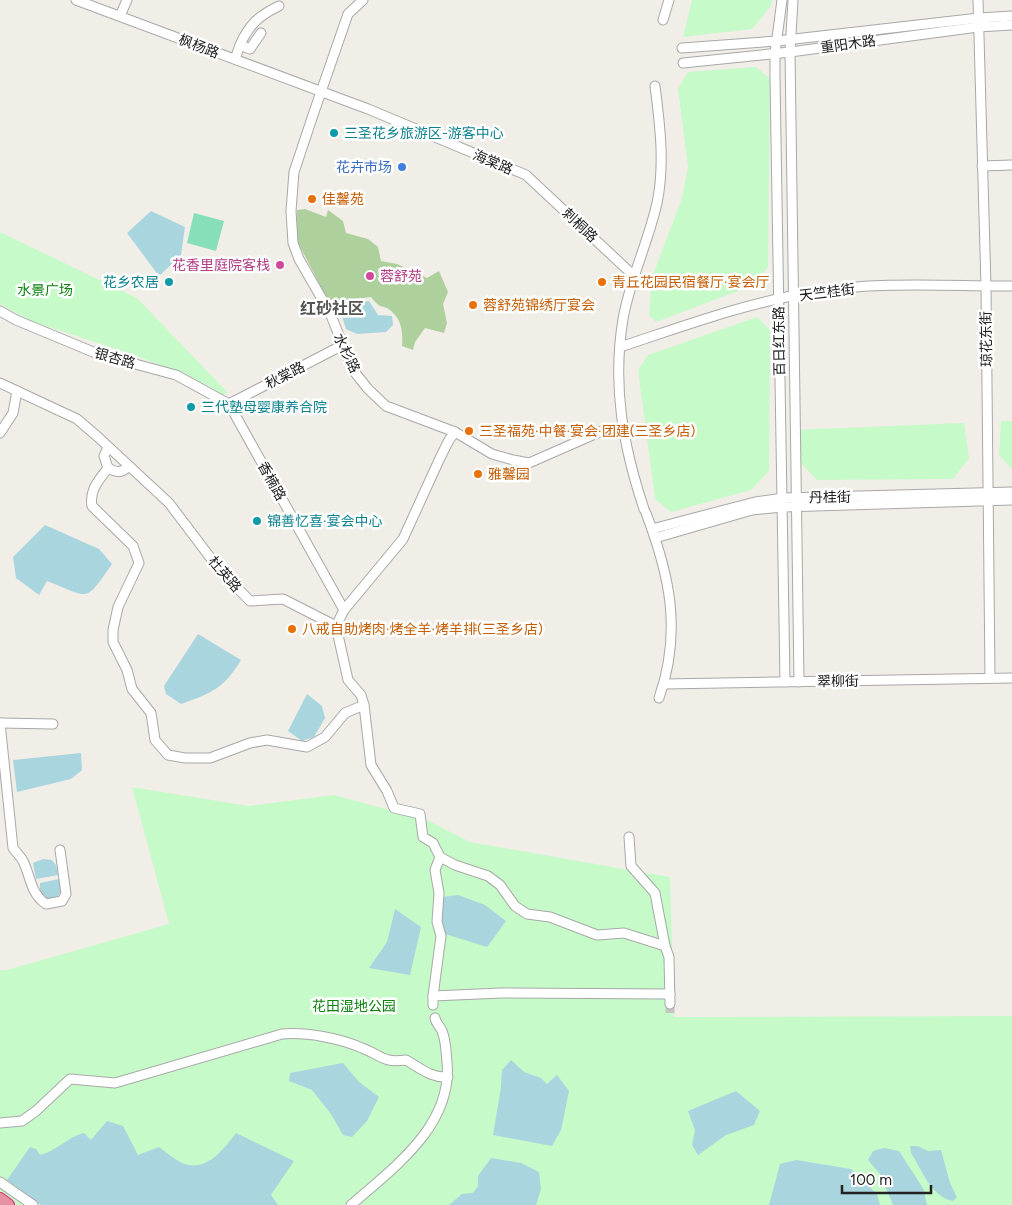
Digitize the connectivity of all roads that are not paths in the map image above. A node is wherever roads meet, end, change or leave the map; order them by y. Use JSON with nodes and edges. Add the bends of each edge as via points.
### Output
{"nodes":[{"id":1,"x":76,"y":0,"type":"edge"},
{"id":2,"x":127,"y":0,"type":"edge"},
{"id":3,"x":363,"y":0,"type":"edge"},
{"id":4,"x":669,"y":0,"type":"edge"},
{"id":5,"x":782,"y":0,"type":"edge"},
{"id":6,"x":793,"y":0,"type":"edge"},
{"id":7,"x":978,"y":0,"type":"edge"},
{"id":8,"x":279,"y":6,"type":"dead end"},
{"id":9,"x":120,"y":16,"type":"junction"},
{"id":10,"x":1012,"y":16,"type":"edge"},
{"id":11,"x":663,"y":20,"type":"dead end"},
{"id":12,"x":978,"y":22,"type":"junction"},
{"id":13,"x":1012,"y":25,"type":"edge"},
{"id":14,"x":261,"y":34,"type":"dead end"},
{"id":15,"x":791,"y":39,"type":"junction"},
{"id":16,"x":777,"y":41,"type":"junction"},
{"id":17,"x":240,"y":45,"type":"junction"},
{"id":18,"x":682,"y":48,"type":"dead end"},
{"id":19,"x":790,"y":52,"type":"junction"},
{"id":20,"x":775,"y":53,"type":"junction"},
{"id":21,"x":235,"y":59,"type":"junction"},
{"id":22,"x":683,"y":63,"type":"dead end"},
{"id":23,"x":656,"y":86,"type":"dead end"},
{"id":24,"x":321,"y":92,"type":"junction"},
{"id":25,"x":1012,"y":165,"type":"edge"},
{"id":26,"x":982,"y":166,"type":"junction"},
{"id":27,"x":526,"y":175,"type":"joint"},
{"id":28,"x":633,"y":275,"type":"junction"},
{"id":29,"x":986,"y":286,"type":"junction"},
{"id":30,"x":1012,"y":286,"type":"edge"},
{"id":31,"x":794,"y":296,"type":"junction"},
{"id":32,"x":778,"y":299,"type":"junction"},
{"id":33,"x":0,"y":311,"type":"edge"},
{"id":34,"x":341,"y":346,"type":"junction"},
{"id":35,"x":620,"y":347,"type":"junction"},
{"id":36,"x":0,"y":383,"type":"edge"},
{"id":37,"x":17,"y":391,"type":"junction"},
{"id":38,"x":229,"y":404,"type":"junction"},
{"id":39,"x":456,"y":432,"type":"junction"},
{"id":40,"x":0,"y":433,"type":"edge"},
{"id":41,"x":622,"y":433,"type":"junction"},
{"id":42,"x":108,"y":447,"type":"junction"},
{"id":43,"x":130,"y":466,"type":"junction"},
{"id":44,"x":108,"y":468,"type":"junction"},
{"id":45,"x":1012,"y":492,"type":"edge"},
{"id":46,"x":989,"y":497,"type":"junction"},
{"id":47,"x":1012,"y":500,"type":"edge"},
{"id":48,"x":783,"y":502,"type":"junction"},
{"id":49,"x":797,"y":502,"type":"junction"},
{"id":50,"x":654,"y":534,"type":"junction"},
{"id":51,"x":344,"y":610,"type":"junction"},
{"id":52,"x":336,"y":626,"type":"junction"},
{"id":53,"x":990,"y":678,"type":"junction"},
{"id":54,"x":1012,"y":678,"type":"edge"},
{"id":55,"x":785,"y":682,"type":"junction"},
{"id":56,"x":799,"y":682,"type":"junction"},
{"id":57,"x":664,"y":684,"type":"junction"},
{"id":58,"x":659,"y":698,"type":"dead end"},
{"id":59,"x":364,"y":705,"type":"junction"},
{"id":60,"x":1,"y":723,"type":"edge"},
{"id":61,"x":53,"y":724,"type":"dead end"},
{"id":62,"x":629,"y":837,"type":"dead end"},
{"id":63,"x":60,"y":850,"type":"dead end"},
{"id":64,"x":440,"y":857,"type":"junction"},
{"id":65,"x":665,"y":946,"type":"junction"},
{"id":66,"x":670,"y":994,"type":"junction"},
{"id":67,"x":670,"y":1004,"type":"tunnel mouth"},
{"id":68,"x":435,"y":1018,"type":"dead end"},
{"id":69,"x":448,"y":1077,"type":"junction"},
{"id":70,"x":0,"y":1123,"type":"edge"},
{"id":71,"x":0,"y":1182,"type":"edge"},
{"id":72,"x":0,"y":1199,"type":"edge"},
{"id":73,"x":8,"y":1205,"type":"edge"},
{"id":74,"x":33,"y":1205,"type":"edge"},
{"id":75,"x":351,"y":1205,"type":"edge"}],
"edges":[{"from":1,"to":9,"type":"street","name":"枫杨路"},
{"from":2,"to":9,"type":"street"},
{"from":3,"to":24,"type":"street","name":"水杉路","via":[[348,14]]},
{"from":4,"to":11,"type":"street"},
{"from":5,"to":16,"type":"street","name":"百日红东路"},
{"from":6,"to":15,"type":"street","name":"百日红东路"},
{"from":7,"to":12,"type":"street","name":"琼花东街"},
{"from":8,"to":17,"type":"street","via":[[248,28]]},
{"from":9,"to":21,"type":"street","name":"枫杨路"},
{"from":10,"to":12,"type":"street","name":"重阳木路"},
{"from":12,"to":13,"type":"street","name":"重阳木路"},
{"from":12,"to":15,"type":"street","name":"重阳木路"},
{"from":12,"to":19,"type":"street","name":"重阳木路"},
{"from":12,"to":26,"type":"street","name":"琼花东街"},
{"from":14,"to":17,"type":"street","via":[[250,49]]},
{"from":15,"to":16,"type":"street","name":"重阳木路"},
{"from":15,"to":19,"type":"street","name":"百日红东路"},
{"from":16,"to":18,"type":"street","name":"重阳木路"},
{"from":16,"to":20,"type":"street","name":"百日红东路"},
{"from":17,"to":21,"type":"street"},
{"from":19,"to":20,"type":"street","name":"重阳木路"},
{"from":19,"to":31,"type":"street","name":"百日红东路"},
{"from":20,"to":22,"type":"street","name":"重阳木路"},
{"from":20,"to":32,"type":"street","name":"百日红东路"},
{"from":21,"to":24,"type":"street","name":"枫杨路"},
{"from":23,"to":28,"type":"street","via":[[661,139],[657,202]]},
{"from":24,"to":27,"type":"street","name":"海棠路"},
{"from":24,"to":34,"type":"street","name":"水杉路","via":[[294,172],[293,243],[330,313]]},
{"from":25,"to":26,"type":"street"},
{"from":26,"to":29,"type":"street","name":"琼花东街"},
{"from":27,"to":28,"type":"street","name":"刺桐路"},
{"from":28,"to":35,"type":"street"},
{"from":29,"to":30,"type":"street","name":"天竺桂街"},
{"from":29,"to":31,"type":"street","name":"天竺桂街","via":[[846,288]]},
{"from":29,"to":46,"type":"street","name":"琼花东街"},
{"from":31,"to":32,"type":"street","name":"天竺桂街"},
{"from":31,"to":49,"type":"street","name":"百日红东路"},
{"from":32,"to":35,"type":"street","name":"天竺桂街"},
{"from":32,"to":48,"type":"street","name":"百日红东路"},
{"from":33,"to":38,"type":"street","name":"银杏路","via":[[98,354],[176,374]]},
{"from":34,"to":38,"type":"street","name":"秋棠路"},
{"from":34,"to":39,"type":"street","name":"水杉路","via":[[353,370],[386,406]]},
{"from":35,"to":41,"type":"street"},
{"from":36,"to":37,"type":"street","name":"杜英路"},
{"from":37,"to":40,"type":"street","via":[[13,413]]},
{"from":37,"to":42,"type":"street","name":"杜英路","via":[[78,419]]},
{"from":38,"to":51,"type":"street","name":"香楠路"},
{"from":39,"to":41,"type":"street","name":"水杉路","via":[[492,454],[529,463],[602,431]]},
{"from":39,"to":51,"type":"street","via":[[440,458],[404,540]]},
{"from":41,"to":50,"type":"street"},
{"from":42,"to":43,"type":"street","name":"杜英路"},
{"from":42,"to":44,"type":"street","via":[[104,456]]},
{"from":43,"to":44,"type":"street","via":[[123,472]]},
{"from":43,"to":52,"type":"street","name":"杜英路","via":[[169,503],[220,569],[250,601],[283,599]]},
{"from":44,"to":59,"type":"street","via":[[95,485],[92,506],[133,546],[139,563],[118,607],[113,642],[132,689],[151,713],[156,740],[168,754],[210,758],[250,742],[267,740],[307,747],[325,737],[345,713]]},
{"from":45,"to":46,"type":"street","name":"丹桂街"},
{"from":46,"to":47,"type":"street","name":"丹桂街"},
{"from":46,"to":49,"type":"street","name":"丹桂街"},
{"from":46,"to":53,"type":"street","name":"琼花东街"},
{"from":48,"to":49,"type":"street","name":"丹桂街"},
{"from":48,"to":50,"type":"street","name":"丹桂街","via":[[755,502]]},
{"from":48,"to":55,"type":"street","name":"百日红东路"},
{"from":49,"to":56,"type":"street","name":"百日红东路"},
{"from":50,"to":57,"type":"street","via":[[672,606]]},
{"from":51,"to":52,"type":"street"},
{"from":52,"to":59,"type":"street","via":[[348,680],[361,695]]},
{"from":53,"to":54,"type":"street","name":"翠柳街"},
{"from":53,"to":56,"type":"street","name":"翠柳街"},
{"from":55,"to":56,"type":"street","name":"翠柳街"},
{"from":55,"to":57,"type":"street","name":"翠柳街"},
{"from":57,"to":58,"type":"street"},
{"from":59,"to":64,"type":"street","via":[[371,765],[394,808],[420,814],[423,837],[432,843]]},
{"from":60,"to":61,"type":"street"},
{"from":60,"to":63,"type":"street","via":[[13,848],[23,861],[38,899],[46,904],[62,901],[66,894]]},
{"from":62,"to":65,"type":"street","via":[[632,866],[655,893]]},
{"from":64,"to":65,"type":"street","via":[[488,876],[500,885],[515,906],[527,914],[550,917],[597,935],[624,933]]},
{"from":64,"to":66,"type":"street","via":[[436,870],[439,893],[437,922],[442,936],[433,1001],[501,993]]},
{"from":65,"to":66,"type":"street","via":[[669,957]]},
{"from":66,"to":67,"type":"street"},
{"from":68,"to":69,"type":"street","via":[[442,1032]]},
{"from":69,"to":70,"type":"street","via":[[428,1074],[406,1060],[389,1062],[362,1048],[343,1043],[298,1033],[282,1034],[115,1083],[70,1079],[22,1121]]},
{"from":69,"to":75,"type":"street","via":[[434,1118],[420,1140]]},
{"from":71,"to":74,"type":"street"},
{"from":72,"to":73,"type":"highway"}]}
